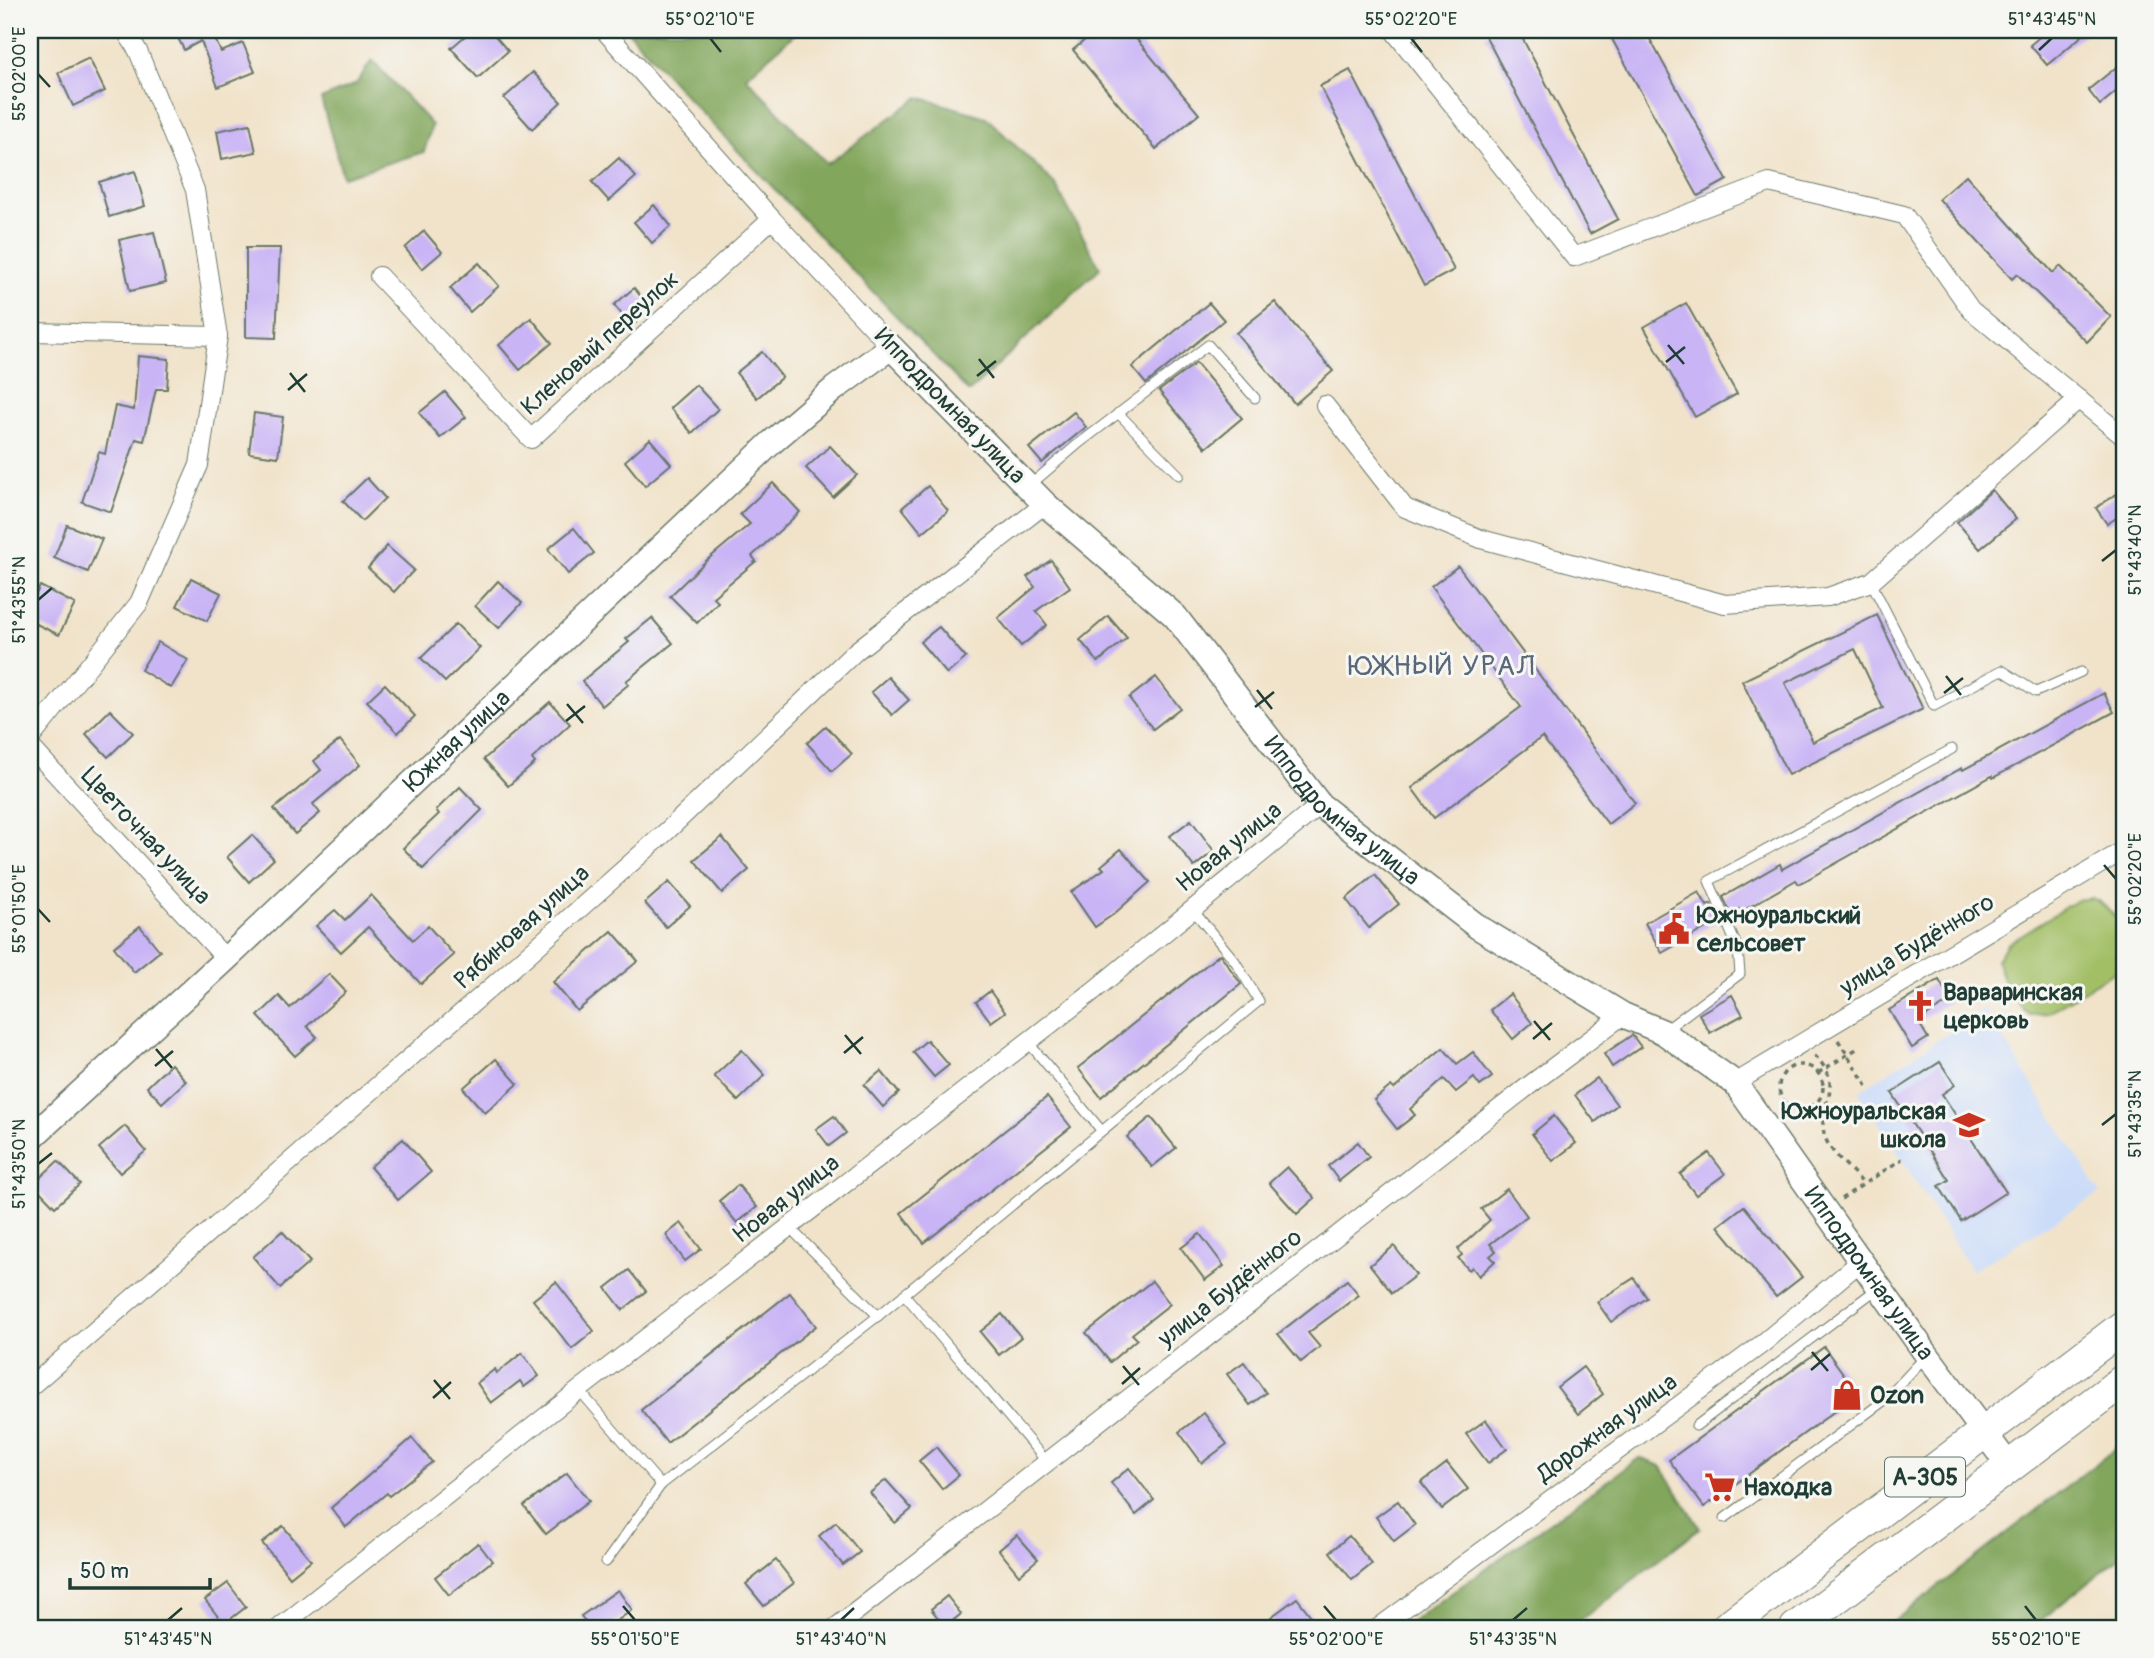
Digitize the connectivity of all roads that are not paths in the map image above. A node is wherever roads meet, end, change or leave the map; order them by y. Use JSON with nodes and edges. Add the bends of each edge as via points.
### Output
{"nodes":[{"id":1,"x":125,"y":30,"type":"edge"},
{"id":2,"x":604,"y":30,"type":"edge"},
{"id":3,"x":1417,"y":30,"type":"edge"},
{"id":4,"x":1397,"y":35,"type":"edge"},
{"id":5,"x":772,"y":219,"type":"junction"},
{"id":6,"x":379,"y":276,"type":"dead end"},
{"id":7,"x":30,"y":332,"type":"edge"},
{"id":8,"x":218,"y":336,"type":"junction"},
{"id":9,"x":891,"y":347,"type":"junction"},
{"id":10,"x":1255,"y":398,"type":"dead end"},
{"id":11,"x":2079,"y":399,"type":"junction"},
{"id":12,"x":1325,"y":405,"type":"dead end"},
{"id":13,"x":1118,"y":413,"type":"junction"},
{"id":14,"x":2124,"y":436,"type":"edge"},
{"id":15,"x":1179,"y":475,"type":"dead end"},
{"id":16,"x":1037,"y":496,"type":"junction"},
{"id":17,"x":1871,"y":582,"type":"junction"},
{"id":18,"x":2081,"y":672,"type":"dead end"},
{"id":19,"x":30,"y":739,"type":"edge"},
{"id":20,"x":30,"y":746,"type":"edge"},
{"id":21,"x":1952,"y":749,"type":"dead end"},
{"id":22,"x":1320,"y":805,"type":"junction"},
{"id":23,"x":2124,"y":850,"type":"edge"},
{"id":24,"x":1192,"y":909,"type":"junction"},
{"id":25,"x":226,"y":959,"type":"junction"},
{"id":26,"x":1623,"y":1015,"type":"junction"},
{"id":27,"x":1662,"y":1032,"type":"junction"},
{"id":28,"x":1028,"y":1042,"type":"junction"},
{"id":29,"x":1735,"y":1083,"type":"junction"},
{"id":30,"x":1101,"y":1130,"type":"junction"},
{"id":31,"x":30,"y":1139,"type":"edge"},
{"id":32,"x":789,"y":1227,"type":"junction"},
{"id":33,"x":1861,"y":1261,"type":"junction"},
{"id":34,"x":1880,"y":1287,"type":"junction"},
{"id":35,"x":904,"y":1294,"type":"junction"},
{"id":36,"x":878,"y":1316,"type":"junction"},
{"id":37,"x":2124,"y":1326,"type":"edge"},
{"id":38,"x":1927,"y":1355,"type":"junction"},
{"id":39,"x":2124,"y":1380,"type":"edge"},
{"id":40,"x":30,"y":1387,"type":"edge"},
{"id":41,"x":579,"y":1390,"type":"junction"},
{"id":42,"x":1696,"y":1426,"type":"dead end"},
{"id":43,"x":1984,"y":1432,"type":"junction"},
{"id":44,"x":1047,"y":1462,"type":"junction"},
{"id":45,"x":2009,"y":1466,"type":"junction"},
{"id":46,"x":662,"y":1485,"type":"junction"},
{"id":47,"x":1724,"y":1518,"type":"dead end"},
{"id":48,"x":606,"y":1562,"type":"dead end"},
{"id":49,"x":279,"y":1628,"type":"edge"},
{"id":50,"x":835,"y":1628,"type":"edge"},
{"id":51,"x":1378,"y":1628,"type":"edge"},
{"id":52,"x":1726,"y":1628,"type":"edge"},
{"id":53,"x":1796,"y":1628,"type":"edge"}],
"edges":[{"from":1,"to":8,"type":"street","via":[[195,190]]},
{"from":2,"to":5,"type":"street","name":"Ипподромная улица"},
{"from":3,"to":4,"type":"lane"},
{"from":4,"to":11,"type":"street","via":[[1574,257],[1769,183],[1904,215],[1971,310]]},
{"from":5,"to":6,"type":"street","name":"Кленовый переулок","via":[[531,439]]},
{"from":5,"to":9,"type":"street","name":"Ипподромная улица"},
{"from":7,"to":8,"type":"street"},
{"from":8,"to":19,"type":"street","via":[[199,465],[139,603]]},
{"from":9,"to":16,"type":"street","name":"Ипподромная улица"},
{"from":9,"to":25,"type":"street","name":"Южная улица","via":[[772,442]]},
{"from":10,"to":13,"type":"lane","via":[[1209,345]]},
{"from":11,"to":14,"type":"street"},
{"from":11,"to":17,"type":"street"},
{"from":12,"to":17,"type":"street","via":[[1405,508],[1481,540],[1726,604],[1828,597]]},
{"from":13,"to":15,"type":"lane"},
{"from":13,"to":16,"type":"lane"},
{"from":16,"to":22,"type":"street","name":"Ипподромная улица","via":[[1175,616]]},
{"from":16,"to":40,"type":"street","name":"Рябиновая улица","via":[[856,651],[657,840],[488,990]]},
{"from":17,"to":18,"type":"lane","via":[[1934,706],[2002,670],[2036,692]]},
{"from":20,"to":25,"type":"street","name":"Цветочная улица"},
{"from":21,"to":27,"type":"lane","via":[[1709,881],[1738,949],[1740,974]]},
{"from":22,"to":24,"type":"street","name":"Новая улица"},
{"from":22,"to":26,"type":"street","name":"Ипподромная улица","via":[[1478,927]]},
{"from":23,"to":29,"type":"street","name":"улица Будённого"},
{"from":24,"to":28,"type":"street","name":"Новая улица"},
{"from":24,"to":30,"type":"lane","via":[[1235,961],[1259,1001]]},
{"from":25,"to":31,"type":"street","name":"Южная улица"},
{"from":26,"to":27,"type":"street","name":"Ипподромная улица"},
{"from":26,"to":44,"type":"street","name":"улица Будённого"},
{"from":27,"to":29,"type":"street","name":"Ипподромная улица"},
{"from":28,"to":30,"type":"lane"},
{"from":28,"to":32,"type":"street","name":"Новая улица"},
{"from":29,"to":33,"type":"street","name":"Ипподромная улица"},
{"from":30,"to":35,"type":"lane"},
{"from":32,"to":36,"type":"lane"},
{"from":32,"to":41,"type":"street","name":"Новая улица"},
{"from":33,"to":34,"type":"street","name":"Ипподромная улица"},
{"from":33,"to":51,"type":"street","name":"Дорожная улица","via":[[1762,1344]]},
{"from":34,"to":38,"type":"street","name":"Ипподромная улица"},
{"from":34,"to":42,"type":"lane"},
{"from":35,"to":36,"type":"lane"},
{"from":35,"to":44,"type":"lane"},
{"from":36,"to":46,"type":"lane"},
{"from":37,"to":43,"type":"highway","number":"А-305"},
{"from":38,"to":43,"type":"street","name":"Ипподромная улица"},
{"from":38,"to":47,"type":"lane","via":[[1885,1400]]},
{"from":39,"to":45,"type":"highway","number":"А-305"},
{"from":41,"to":46,"type":"lane"},
{"from":41,"to":49,"type":"street","name":"Новая улица"},
{"from":43,"to":45,"type":"street","name":"Ипподромная улица"},
{"from":43,"to":52,"type":"highway","number":"А-305"},
{"from":44,"to":50,"type":"street","name":"улица Будённого"},
{"from":45,"to":53,"type":"highway","number":"А-305"},
{"from":46,"to":48,"type":"lane"}]}
